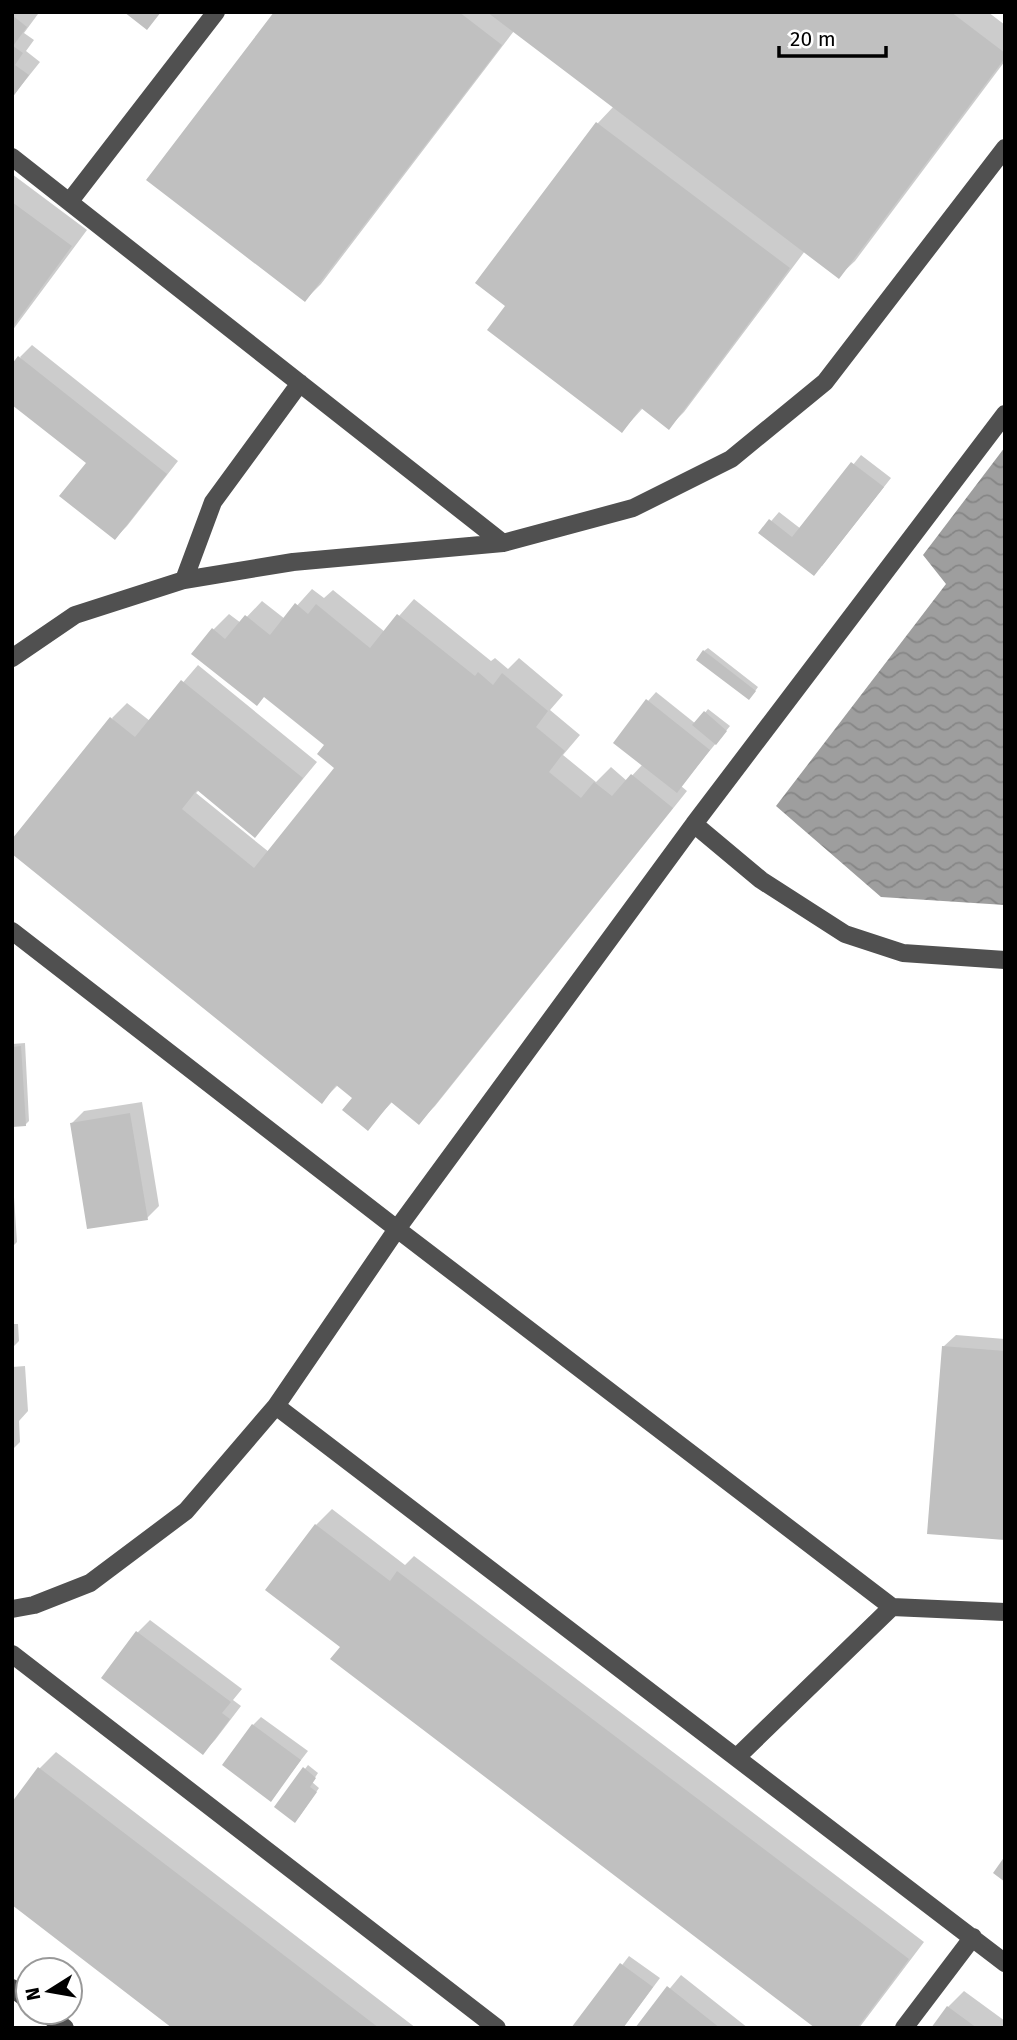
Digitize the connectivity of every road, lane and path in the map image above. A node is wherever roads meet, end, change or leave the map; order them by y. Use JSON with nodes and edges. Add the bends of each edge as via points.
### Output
{"nodes":[{"id":1,"x":216,"y":12,"type":"edge"},
{"id":2,"x":1005,"y":148,"type":"edge"},
{"id":3,"x":12,"y":157,"type":"edge"},
{"id":4,"x":70,"y":201,"type":"junction"},
{"id":5,"x":300,"y":383,"type":"junction"},
{"id":6,"x":1005,"y":414,"type":"edge"},
{"id":7,"x":503,"y":544,"type":"junction"},
{"id":8,"x":184,"y":580,"type":"junction"},
{"id":9,"x":12,"y":658,"type":"edge"},
{"id":10,"x":694,"y":824,"type":"junction"},
{"id":11,"x":12,"y":931,"type":"edge"},
{"id":12,"x":1005,"y":960,"type":"edge"},
{"id":13,"x":397,"y":1230,"type":"junction"},
{"id":14,"x":276,"y":1406,"type":"junction"},
{"id":15,"x":892,"y":1607,"type":"junction"},
{"id":16,"x":12,"y":1609,"type":"edge"},
{"id":17,"x":1005,"y":1612,"type":"edge"},
{"id":18,"x":12,"y":1654,"type":"edge"},
{"id":19,"x":737,"y":1757,"type":"junction"},
{"id":20,"x":972,"y":1937,"type":"junction"},
{"id":21,"x":1005,"y":1963,"type":"edge"},
{"id":22,"x":498,"y":2028,"type":"edge"},
{"id":23,"x":904,"y":2028,"type":"edge"}],
"edges":[{"from":1,"to":4,"type":"street"},
{"from":2,"to":7,"type":"street","via":[[825,382],[731,459],[633,508]]},
{"from":3,"to":4,"type":"street"},
{"from":4,"to":5,"type":"street"},
{"from":5,"to":7,"type":"street"},
{"from":5,"to":8,"type":"street","via":[[213,502]]},
{"from":6,"to":10,"type":"street"},
{"from":7,"to":8,"type":"street","via":[[293,562]]},
{"from":8,"to":9,"type":"street","via":[[75,615]]},
{"from":10,"to":12,"type":"street","via":[[761,880],[845,934],[903,953]]},
{"from":10,"to":13,"type":"street"},
{"from":11,"to":13,"type":"street"},
{"from":13,"to":14,"type":"street"},
{"from":13,"to":15,"type":"street"},
{"from":14,"to":16,"type":"street","via":[[186,1511],[90,1583]]},
{"from":14,"to":19,"type":"street"},
{"from":15,"to":17,"type":"street"},
{"from":15,"to":19,"type":"street"},
{"from":18,"to":22,"type":"street"},
{"from":19,"to":20,"type":"street"},
{"from":20,"to":21,"type":"street"},
{"from":20,"to":23,"type":"street"}]}
